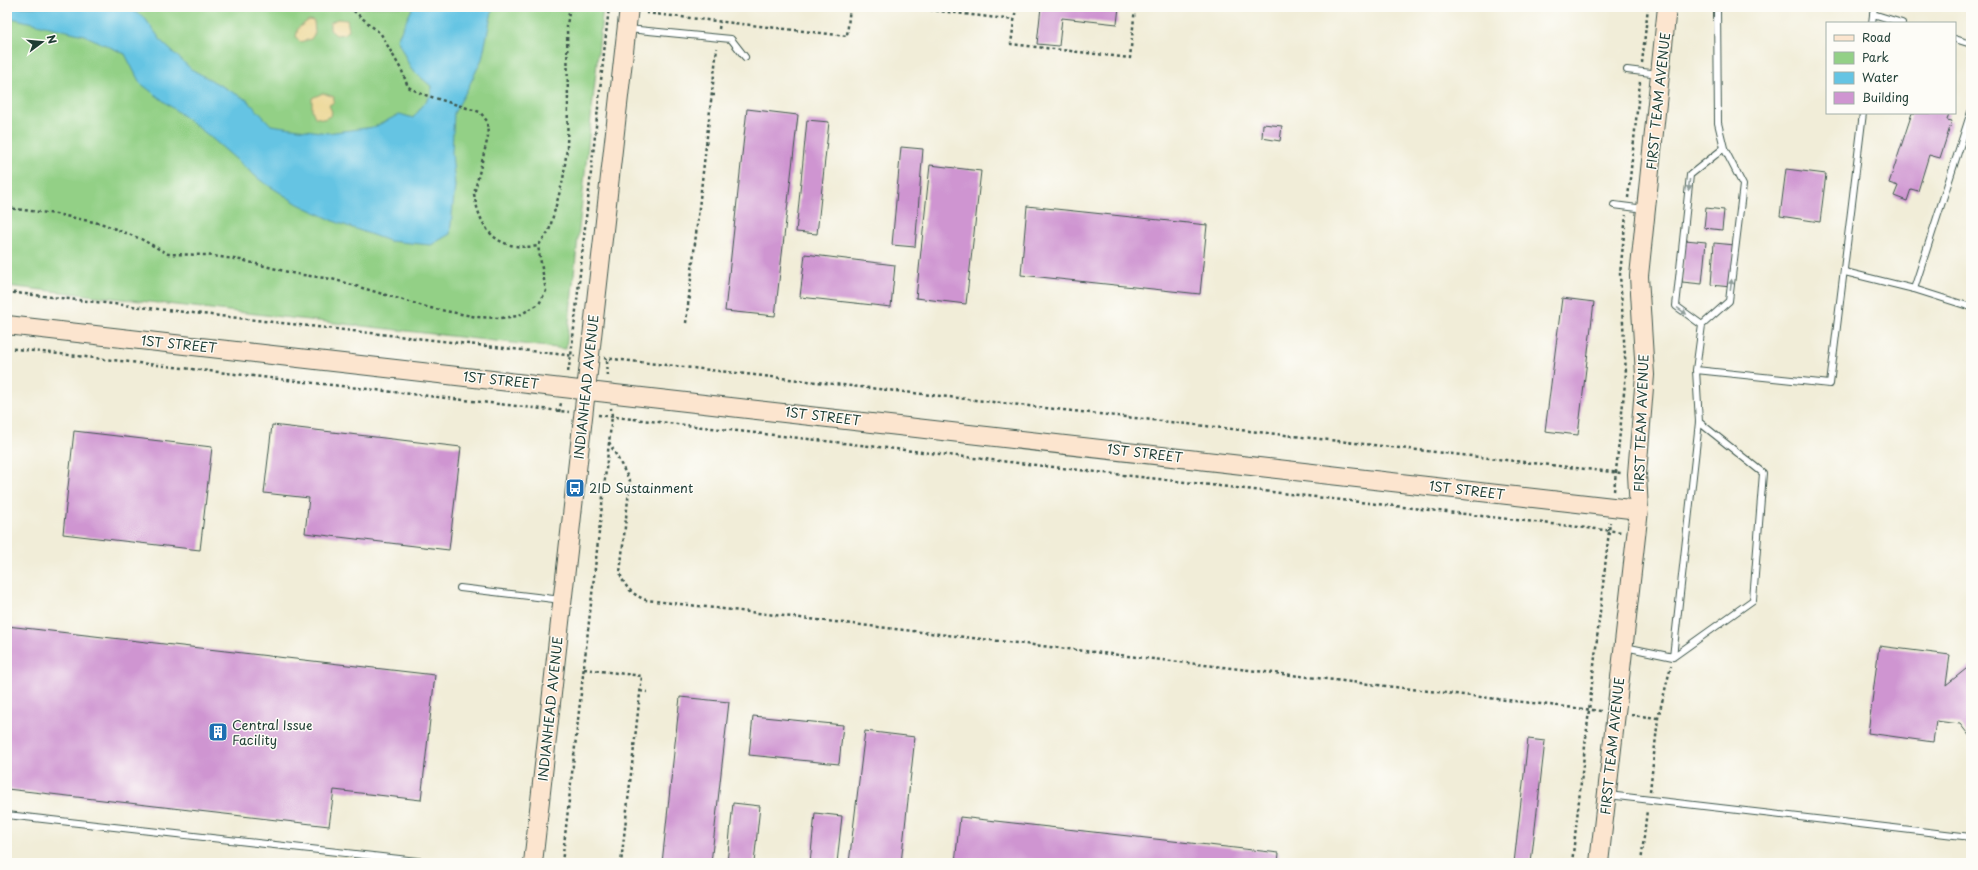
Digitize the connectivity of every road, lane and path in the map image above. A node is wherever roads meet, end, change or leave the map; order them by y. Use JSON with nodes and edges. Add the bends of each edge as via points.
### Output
{"nodes":[{"id":1,"x":349,"y":7,"type":"edge"},
{"id":2,"x":570,"y":7,"type":"edge"},
{"id":3,"x":609,"y":7,"type":"edge"},
{"id":4,"x":629,"y":7,"type":"edge"},
{"id":5,"x":850,"y":7,"type":"edge"},
{"id":6,"x":906,"y":7,"type":"edge"},
{"id":7,"x":1016,"y":7,"type":"edge"},
{"id":8,"x":1135,"y":7,"type":"edge"},
{"id":9,"x":1667,"y":7,"type":"edge"},
{"id":10,"x":1717,"y":7,"type":"edge"},
{"id":11,"x":1874,"y":7,"type":"edge"},
{"id":12,"x":646,"y":13,"type":"dead end"},
{"id":13,"x":1873,"y":14,"type":"junction"},
{"id":14,"x":1014,"y":20,"type":"junction"},
{"id":15,"x":720,"y":22,"type":"junction"},
{"id":16,"x":1872,"y":22,"type":"edge"},
{"id":17,"x":1899,"y":22,"type":"edge"},
{"id":18,"x":626,"y":29,"type":"junction"},
{"id":19,"x":718,"y":38,"type":"junction"},
{"id":20,"x":1956,"y":39,"type":"edge"},
{"id":21,"x":1971,"y":44,"type":"edge"},
{"id":22,"x":745,"y":57,"type":"dead end"},
{"id":23,"x":1627,"y":70,"type":"dead end"},
{"id":24,"x":1660,"y":74,"type":"junction"},
{"id":25,"x":712,"y":95,"type":"junction"},
{"id":26,"x":717,"y":95,"type":"dead end"},
{"id":27,"x":1971,"y":112,"type":"edge"},
{"id":28,"x":1862,"y":114,"type":"edge"},
{"id":29,"x":1724,"y":148,"type":"junction"},
{"id":30,"x":1614,"y":206,"type":"dead end"},
{"id":31,"x":7,"y":208,"type":"edge"},
{"id":32,"x":1646,"y":209,"type":"junction"},
{"id":33,"x":538,"y":246,"type":"junction"},
{"id":34,"x":1845,"y":272,"type":"junction"},
{"id":35,"x":1914,"y":289,"type":"junction"},
{"id":36,"x":7,"y":292,"type":"edge"},
{"id":37,"x":688,"y":298,"type":"junction"},
{"id":38,"x":694,"y":299,"type":"dead end"},
{"id":39,"x":1971,"y":308,"type":"edge"},
{"id":40,"x":686,"y":323,"type":"dead end"},
{"id":41,"x":7,"y":325,"type":"edge"},
{"id":42,"x":1702,"y":325,"type":"junction"},
{"id":43,"x":7,"y":348,"type":"edge"},
{"id":44,"x":571,"y":356,"type":"junction"},
{"id":45,"x":590,"y":357,"type":"junction"},
{"id":46,"x":1696,"y":370,"type":"junction"},
{"id":47,"x":1626,"y":373,"type":"dead end"},
{"id":48,"x":587,"y":390,"type":"junction"},
{"id":49,"x":583,"y":413,"type":"junction"},
{"id":50,"x":612,"y":416,"type":"junction"},
{"id":51,"x":1699,"y":422,"type":"junction"},
{"id":52,"x":609,"y":442,"type":"junction"},
{"id":53,"x":1615,"y":472,"type":"junction"},
{"id":54,"x":1637,"y":474,"type":"junction"},
{"id":55,"x":1612,"y":506,"type":"junction"},
{"id":56,"x":1639,"y":510,"type":"junction"},
{"id":57,"x":1609,"y":530,"type":"junction"},
{"id":58,"x":1636,"y":533,"type":"junction"},
{"id":59,"x":460,"y":588,"type":"dead end"},
{"id":60,"x":562,"y":600,"type":"junction"},
{"id":61,"x":1623,"y":647,"type":"junction"},
{"id":62,"x":1673,"y":657,"type":"junction"},
{"id":63,"x":584,"y":669,"type":"junction"},
{"id":64,"x":640,"y":691,"type":"junction"},
{"id":65,"x":647,"y":692,"type":"dead end"},
{"id":66,"x":1589,"y":709,"type":"junction"},
{"id":67,"x":1606,"y":795,"type":"junction"},
{"id":68,"x":1649,"y":799,"type":"junction"},
{"id":69,"x":7,"y":815,"type":"edge"},
{"id":70,"x":1971,"y":837,"type":"edge"},
{"id":71,"x":435,"y":863,"type":"edge"},
{"id":72,"x":533,"y":863,"type":"edge"},
{"id":73,"x":562,"y":863,"type":"edge"},
{"id":74,"x":621,"y":863,"type":"edge"},
{"id":75,"x":1572,"y":863,"type":"edge"},
{"id":76,"x":1599,"y":863,"type":"edge"},
{"id":77,"x":1642,"y":863,"type":"edge"}],
"edges":[{"from":1,"to":33,"type":"path","via":[[381,34],[408,86],[422,94],[480,112],[487,121],[488,137],[474,194],[482,225],[500,242],[521,248]]},
{"from":2,"to":33,"type":"path","via":[[567,25],[567,148],[563,180],[549,231]]},
{"from":3,"to":44,"type":"path"},
{"from":4,"to":18,"type":"main road","name":"INDIANHEAD AVENUE"},
{"from":5,"to":15,"type":"path","via":[[847,36]]},
{"from":6,"to":14,"type":"path"},
{"from":7,"to":14,"type":"path"},
{"from":8,"to":14,"type":"path","via":[[1130,58],[1012,44]]},
{"from":9,"to":24,"type":"main road","name":"FIRST TEAM AVENUE"},
{"from":10,"to":29,"type":"lane","via":[[1718,123]]},
{"from":11,"to":13,"type":"lane"},
{"from":12,"to":15,"type":"path"},
{"from":13,"to":16,"type":"lane"},
{"from":13,"to":17,"type":"lane"},
{"from":15,"to":19,"type":"path"},
{"from":18,"to":19,"type":"lane"},
{"from":18,"to":45,"type":"main road","name":"INDIANHEAD AVENUE"},
{"from":19,"to":22,"type":"lane","via":[[731,39]]},
{"from":19,"to":25,"type":"path"},
{"from":20,"to":21,"type":"lane"},
{"from":23,"to":24,"type":"lane"},
{"from":24,"to":32,"type":"main road","name":"FIRST TEAM AVENUE"},
{"from":25,"to":26,"type":"path"},
{"from":25,"to":37,"type":"path"},
{"from":27,"to":35,"type":"lane"},
{"from":28,"to":34,"type":"lane"},
{"from":42,"to":29,"type":"lane","one_way":true,"via":[[1729,301],[1743,185]]},
{"from":29,"to":42,"type":"lane","one_way":true,"via":[[1690,175],[1676,306]]},
{"from":30,"to":32,"type":"lane"},
{"from":31,"to":33,"type":"path","via":[[56,214],[103,224],[141,239],[168,254],[241,260],[296,274],[332,279],[430,308],[477,317],[518,316],[539,304],[546,291]]},
{"from":32,"to":54,"type":"main road","name":"FIRST TEAM AVENUE","via":[[1639,276],[1645,375]]},
{"from":34,"to":35,"type":"lane"},
{"from":34,"to":46,"type":"lane","via":[[1830,384]]},
{"from":35,"to":39,"type":"lane"},
{"from":36,"to":44,"type":"path"},
{"from":37,"to":38,"type":"path"},
{"from":37,"to":40,"type":"path"},
{"from":41,"to":48,"type":"main road","name":"1ST STREET"},
{"from":42,"to":46,"type":"lane"},
{"from":43,"to":49,"type":"path"},
{"from":44,"to":45,"type":"path"},
{"from":45,"to":48,"type":"main road","name":"INDIANHEAD AVENUE"},
{"from":45,"to":53,"type":"path"},
{"from":46,"to":51,"type":"lane"},
{"from":47,"to":53,"type":"path"},
{"from":48,"to":49,"type":"main road","name":"INDIANHEAD AVENUE"},
{"from":48,"to":55,"type":"main road","name":"1ST STREET"},
{"from":49,"to":50,"type":"path"},
{"from":49,"to":60,"type":"main road","name":"INDIANHEAD AVENUE"},
{"from":50,"to":52,"type":"path"},
{"from":50,"to":57,"type":"path"},
{"from":51,"to":62,"type":"lane"},
{"from":51,"to":62,"type":"lane","via":[[1763,473],[1753,600]]},
{"from":52,"to":63,"type":"path"},
{"from":52,"to":66,"type":"path","via":[[630,481],[620,573],[624,585],[634,595],[646,600]]},
{"from":53,"to":54,"type":"path"},
{"from":53,"to":55,"type":"path"},
{"from":54,"to":56,"type":"main road","name":"FIRST TEAM AVENUE"},
{"from":55,"to":56,"type":"main road","name":"1ST STREET"},
{"from":55,"to":57,"type":"path"},
{"from":56,"to":58,"type":"main road","name":"FIRST TEAM AVENUE"},
{"from":57,"to":58,"type":"path"},
{"from":57,"to":66,"type":"path"},
{"from":58,"to":61,"type":"main road","name":"FIRST TEAM AVENUE"},
{"from":59,"to":60,"type":"lane"},
{"from":60,"to":72,"type":"main road","name":"INDIANHEAD AVENUE"},
{"from":61,"to":62,"type":"lane"},
{"from":61,"to":67,"type":"main road","name":"FIRST TEAM AVENUE"},
{"from":62,"to":68,"type":"path","via":[[1658,718]]},
{"from":63,"to":64,"type":"path","via":[[642,676]]},
{"from":63,"to":73,"type":"path"},
{"from":64,"to":65,"type":"path"},
{"from":64,"to":74,"type":"path"},
{"from":66,"to":75,"type":"path"},
{"from":67,"to":68,"type":"lane"},
{"from":67,"to":76,"type":"main road","name":"FIRST TEAM AVENUE"},
{"from":68,"to":70,"type":"lane"},
{"from":68,"to":77,"type":"path"},
{"from":69,"to":71,"type":"lane"}]}
